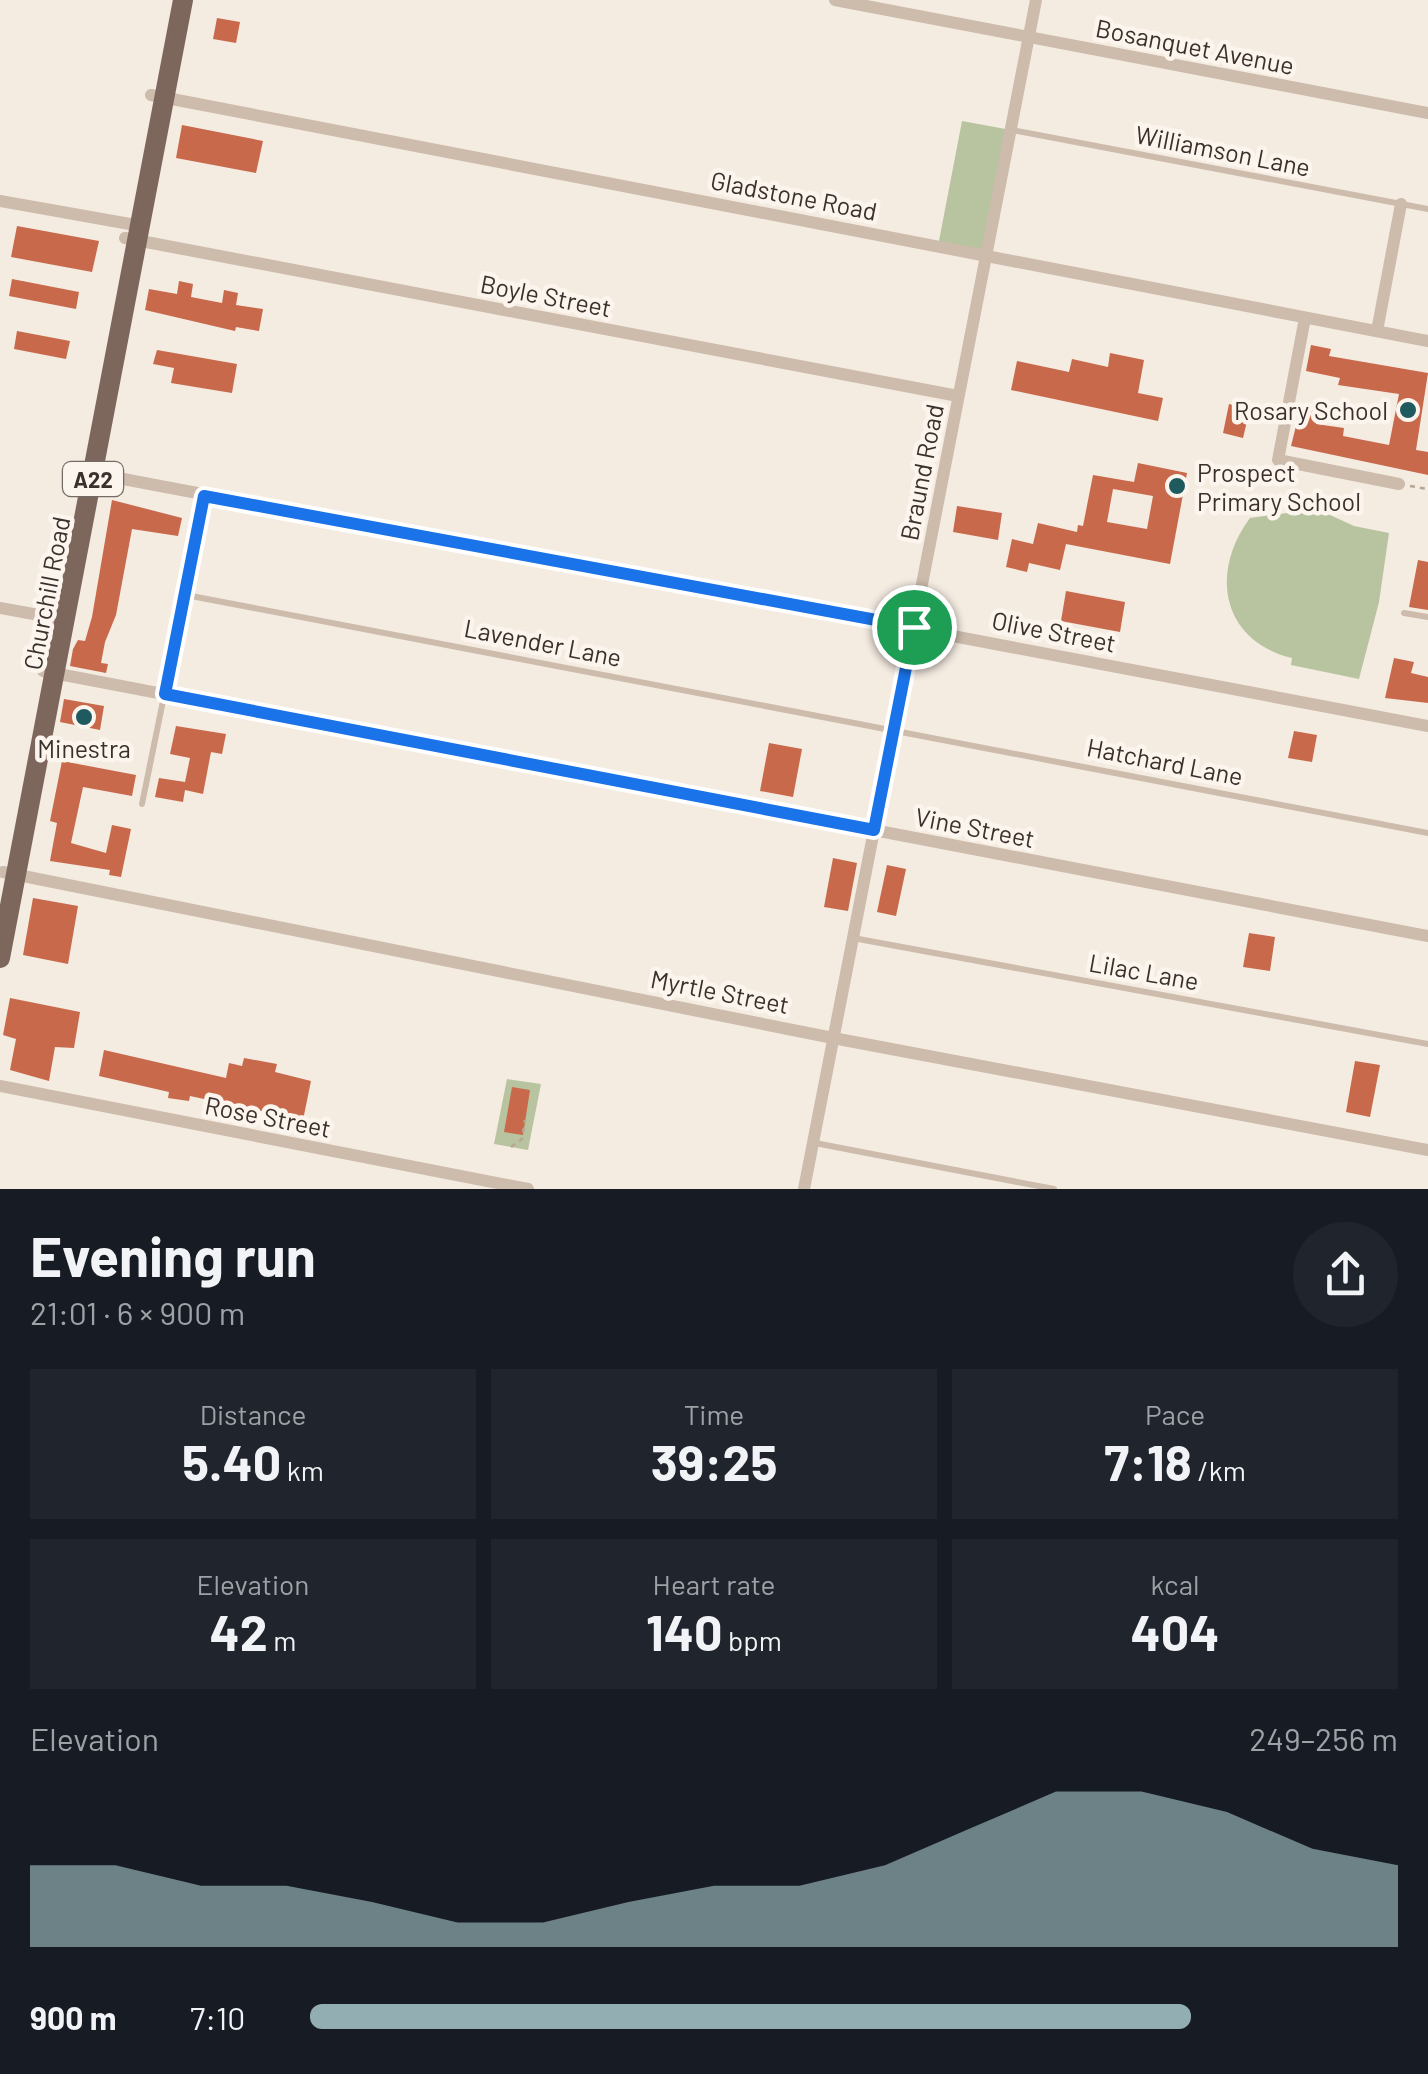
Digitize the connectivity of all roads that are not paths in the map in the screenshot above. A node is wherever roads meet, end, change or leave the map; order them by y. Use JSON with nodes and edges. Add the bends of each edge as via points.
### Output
{"nodes":[{"id":1,"x":170,"y":0,"type":"edge"},
{"id":2,"x":183,"y":0,"type":"edge"},
{"id":3,"x":836,"y":0,"type":"edge"},
{"id":4,"x":1036,"y":0,"type":"edge"},
{"id":5,"x":1029,"y":38,"type":"junction"},
{"id":6,"x":158,"y":96,"type":"junction"},
{"id":7,"x":1428,"y":114,"type":"edge"},
{"id":8,"x":1011,"y":130,"type":"junction"},
{"id":9,"x":0,"y":201,"type":"edge"},
{"id":10,"x":1401,"y":204,"type":"junction"},
{"id":11,"x":1428,"y":209,"type":"edge"},
{"id":12,"x":133,"y":232,"type":"junction"},
{"id":13,"x":986,"y":256,"type":"junction"},
{"id":14,"x":1306,"y":318,"type":"junction"},
{"id":15,"x":1376,"y":331,"type":"junction"},
{"id":16,"x":1428,"y":341,"type":"edge"},
{"id":17,"x":958,"y":396,"type":"junction"},
{"id":18,"x":88,"y":472,"type":"junction"},
{"id":19,"x":1399,"y":484,"type":"road end"},
{"id":20,"x":204,"y":496,"type":"junction"},
{"id":21,"x":184,"y":595,"type":"junction"},
{"id":22,"x":0,"y":608,"type":"edge"},
{"id":23,"x":1404,"y":612,"type":"dead end"},
{"id":24,"x":1428,"y":617,"type":"edge"},
{"id":25,"x":60,"y":619,"type":"junction"},
{"id":26,"x":914,"y":627,"type":"junction"},
{"id":27,"x":49,"y":673,"type":"junction"},
{"id":28,"x":165,"y":694,"type":"junction"},
{"id":29,"x":1428,"y":726,"type":"edge"},
{"id":30,"x":894,"y":728,"type":"junction"},
{"id":31,"x":142,"y":804,"type":"dead end"},
{"id":32,"x":874,"y":830,"type":"junction"},
{"id":33,"x":1428,"y":834,"type":"edge"},
{"id":34,"x":7,"y":879,"type":"edge"},
{"id":35,"x":1428,"y":936,"type":"edge"},
{"id":36,"x":852,"y":938,"type":"junction"},
{"id":37,"x":0,"y":958,"type":"edge"},
{"id":38,"x":833,"y":1038,"type":"junction"},
{"id":39,"x":1428,"y":1044,"type":"edge"},
{"id":40,"x":0,"y":1086,"type":"edge"},
{"id":41,"x":813,"y":1142,"type":"junction"},
{"id":42,"x":1428,"y":1150,"type":"edge"},
{"id":43,"x":528,"y":1189,"type":"edge"},
{"id":44,"x":804,"y":1189,"type":"edge"},
{"id":45,"x":1054,"y":1189,"type":"edge"}],
"edges":[{"from":1,"to":6,"type":"main road","name":"Churchill Road","number":"A22"},
{"from":2,"to":6,"type":"main road","name":"Churchill Road","number":"A22"},
{"from":3,"to":5,"type":"street","name":"Bosanquet Avenue"},
{"from":4,"to":5,"type":"street","name":"Braund Road"},
{"from":5,"to":7,"type":"street","name":"Bosanquet Avenue"},
{"from":5,"to":8,"type":"street","name":"Braund Road"},
{"from":6,"to":12,"type":"main road","name":"Churchill Road","number":"A22"},
{"from":6,"to":13,"type":"street","name":"Gladstone Road"},
{"from":8,"to":10,"type":"lane","name":"Williamson Lane"},
{"from":8,"to":13,"type":"street","name":"Braund Road"},
{"from":9,"to":12,"type":"street","name":"Boyle Street"},
{"from":10,"to":11,"type":"lane","name":"Williamson Lane"},
{"from":10,"to":15,"type":"street"},
{"from":12,"to":17,"type":"street","name":"Boyle Street"},
{"from":12,"to":18,"type":"main road","name":"Churchill Road","number":"A22"},
{"from":13,"to":14,"type":"street","name":"Gladstone Road"},
{"from":13,"to":17,"type":"street","name":"Braund Road"},
{"from":14,"to":15,"type":"street","name":"Gladstone Road"},
{"from":14,"to":19,"type":"street","via":[[1278,460]]},
{"from":15,"to":16,"type":"street","name":"Gladstone Road"},
{"from":17,"to":26,"type":"street","name":"Braund Road"},
{"from":18,"to":20,"type":"street","name":"Olive Street"},
{"from":18,"to":25,"type":"main road","name":"Churchill Road","number":"A22"},
{"from":20,"to":21,"type":"street"},
{"from":20,"to":26,"type":"street","name":"Olive Street"},
{"from":21,"to":28,"type":"street"},
{"from":21,"to":30,"type":"lane","name":"Lavender Lane"},
{"from":22,"to":25,"type":"street"},
{"from":23,"to":24,"type":"lane"},
{"from":25,"to":27,"type":"main road","name":"Churchill Road","number":"A22"},
{"from":26,"to":29,"type":"street","name":"Olive Street"},
{"from":26,"to":30,"type":"street","name":"Braund Road"},
{"from":27,"to":28,"type":"street","name":"Vine Street"},
{"from":27,"to":34,"type":"main road","name":"Churchill Road","number":"A22"},
{"from":28,"to":31,"type":"lane"},
{"from":28,"to":32,"type":"street","name":"Vine Street"},
{"from":30,"to":32,"type":"street","name":"Braund Road"},
{"from":30,"to":33,"type":"lane","name":"Hatchard Lane"},
{"from":32,"to":35,"type":"street","name":"Vine Street"},
{"from":32,"to":36,"type":"street","name":"Braund Road"},
{"from":34,"to":37,"type":"main road","name":"Churchill Road","number":"A22"},
{"from":34,"to":38,"type":"street","name":"Myrtle Street"},
{"from":36,"to":38,"type":"street","name":"Braund Road"},
{"from":36,"to":39,"type":"lane","name":"Lilac Lane"},
{"from":38,"to":41,"type":"street","name":"Braund Road"},
{"from":38,"to":42,"type":"street","name":"Myrtle Street"},
{"from":40,"to":43,"type":"street","name":"Rose Street","via":[[508,1178]]},
{"from":41,"to":44,"type":"street","name":"Braund Road"},
{"from":41,"to":45,"type":"lane"}]}
